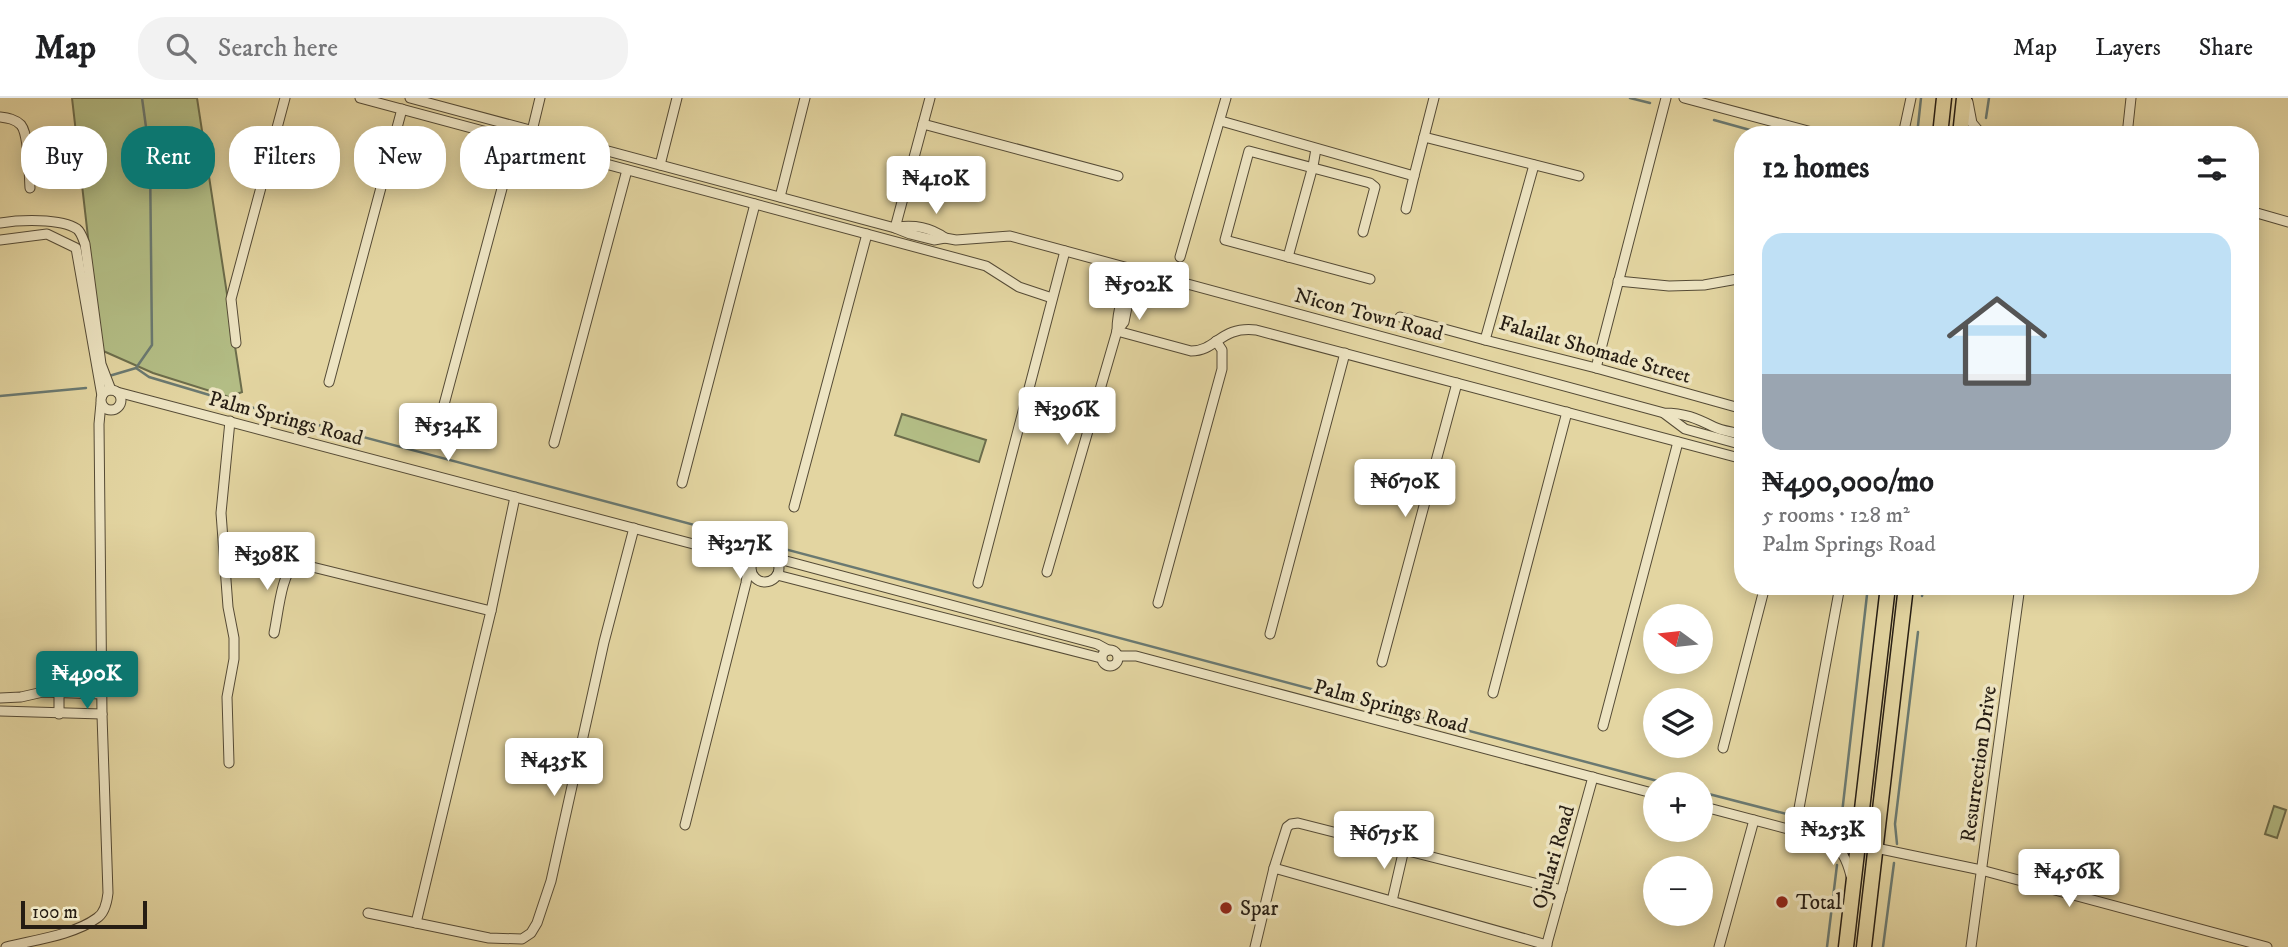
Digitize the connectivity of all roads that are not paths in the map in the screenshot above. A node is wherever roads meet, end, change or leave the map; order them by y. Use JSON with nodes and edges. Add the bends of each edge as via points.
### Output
{"nodes":[{"id":1,"x":285,"y":98,"type":"edge"},
{"id":2,"x":360,"y":98,"type":"edge"},
{"id":3,"x":540,"y":98,"type":"edge"},
{"id":4,"x":677,"y":98,"type":"edge"},
{"id":5,"x":805,"y":98,"type":"edge"},
{"id":6,"x":930,"y":98,"type":"edge"},
{"id":7,"x":1226,"y":98,"type":"edge"},
{"id":8,"x":1434,"y":98,"type":"edge"},
{"id":9,"x":1666,"y":98,"type":"edge"},
{"id":10,"x":1684,"y":98,"type":"edge"},
{"id":11,"x":1911,"y":98,"type":"edge"},
{"id":12,"x":1944,"y":98,"type":"edge"},
{"id":13,"x":1966,"y":98,"type":"edge"},
{"id":14,"x":2131,"y":98,"type":"edge"},
{"id":15,"x":416,"y":99,"type":"edge"},
{"id":16,"x":402,"y":109,"type":"junction"},
{"id":17,"x":0,"y":117,"type":"edge"},
{"id":18,"x":1221,"y":121,"type":"junction"},
{"id":19,"x":923,"y":124,"type":"junction"},
{"id":20,"x":21,"y":126,"type":"edge"},
{"id":21,"x":464,"y":126,"type":"edge"},
{"id":22,"x":513,"y":126,"type":"edge"},
{"id":23,"x":532,"y":126,"type":"edge"},
{"id":24,"x":1789,"y":126,"type":"edge"},
{"id":25,"x":1905,"y":126,"type":"edge"},
{"id":26,"x":1940,"y":126,"type":"edge"},
{"id":27,"x":1961,"y":126,"type":"edge"},
{"id":28,"x":1974,"y":126,"type":"edge"},
{"id":29,"x":2128,"y":126,"type":"edge"},
{"id":30,"x":1424,"y":138,"type":"junction"},
{"id":31,"x":1316,"y":149,"type":"junction"},
{"id":32,"x":610,"y":152,"type":"edge"},
{"id":33,"x":610,"y":165,"type":"edge"},
{"id":34,"x":660,"y":165,"type":"junction"},
{"id":35,"x":1534,"y":165,"type":"junction"},
{"id":36,"x":1313,"y":166,"type":"junction"},
{"id":37,"x":628,"y":170,"type":"junction"},
{"id":38,"x":1118,"y":176,"type":"dead end"},
{"id":39,"x":1414,"y":176,"type":"junction"},
{"id":40,"x":1578,"y":176,"type":"dead end"},
{"id":41,"x":502,"y":189,"type":"edge"},
{"id":42,"x":779,"y":197,"type":"junction"},
{"id":43,"x":755,"y":204,"type":"junction"},
{"id":44,"x":1406,"y":209,"type":"dead end"},
{"id":45,"x":2259,"y":214,"type":"edge"},
{"id":46,"x":2288,"y":222,"type":"edge"},
{"id":47,"x":0,"y":223,"type":"edge"},
{"id":48,"x":895,"y":228,"type":"junction"},
{"id":49,"x":1363,"y":232,"type":"dead end"},
{"id":50,"x":867,"y":234,"type":"junction"},
{"id":51,"x":0,"y":240,"type":"edge"},
{"id":52,"x":1065,"y":251,"type":"junction"},
{"id":53,"x":1180,"y":257,"type":"dead end"},
{"id":54,"x":1288,"y":257,"type":"junction"},
{"id":55,"x":1134,"y":269,"type":"junction"},
{"id":56,"x":1370,"y":279,"type":"dead end"},
{"id":57,"x":1734,"y":280,"type":"edge"},
{"id":58,"x":1618,"y":281,"type":"junction"},
{"id":59,"x":1052,"y":298,"type":"junction"},
{"id":60,"x":1400,"y":317,"type":"dead end"},
{"id":61,"x":1116,"y":331,"type":"junction"},
{"id":62,"x":1485,"y":340,"type":"junction"},
{"id":63,"x":1216,"y":341,"type":"junction"},
{"id":64,"x":236,"y":343,"type":"dead end"},
{"id":65,"x":1345,"y":353,"type":"junction"},
{"id":66,"x":1595,"y":368,"type":"junction"},
{"id":67,"x":329,"y":382,"type":"dead end"},
{"id":68,"x":1457,"y":383,"type":"junction"},
{"id":69,"x":108,"y":395,"type":"junction"},
{"id":70,"x":134,"y":397,"type":"junction"},
{"id":71,"x":116,"y":407,"type":"junction"},
{"id":72,"x":1734,"y":407,"type":"edge"},
{"id":73,"x":442,"y":412,"type":"dead end"},
{"id":74,"x":1567,"y":412,"type":"junction"},
{"id":75,"x":1664,"y":413,"type":"junction"},
{"id":76,"x":1689,"y":416,"type":"junction"},
{"id":77,"x":230,"y":422,"type":"junction"},
{"id":78,"x":99,"y":424,"type":"junction"},
{"id":79,"x":1685,"y":429,"type":"junction"},
{"id":80,"x":1713,"y":432,"type":"junction"},
{"id":81,"x":1734,"y":434,"type":"edge"},
{"id":82,"x":1734,"y":441,"type":"edge"},
{"id":83,"x":1678,"y":442,"type":"junction"},
{"id":84,"x":554,"y":443,"type":"dead end"},
{"id":85,"x":1734,"y":457,"type":"edge"},
{"id":86,"x":682,"y":482,"type":"dead end"},
{"id":87,"x":515,"y":497,"type":"junction"},
{"id":88,"x":794,"y":507,"type":"dead end"},
{"id":89,"x":634,"y":528,"type":"junction"},
{"id":90,"x":775,"y":558,"type":"junction"},
{"id":91,"x":752,"y":560,"type":"junction"},
{"id":92,"x":1046,"y":572,"type":"dead end"},
{"id":93,"x":777,"y":575,"type":"junction"},
{"id":94,"x":978,"y":583,"type":"dead end"},
{"id":95,"x":1763,"y":595,"type":"edge"},
{"id":96,"x":1838,"y":595,"type":"edge"},
{"id":97,"x":1887,"y":595,"type":"edge"},
{"id":98,"x":1905,"y":595,"type":"edge"},
{"id":99,"x":2019,"y":595,"type":"edge"},
{"id":100,"x":1158,"y":603,"type":"dead end"},
{"id":101,"x":491,"y":611,"type":"junction"},
{"id":102,"x":274,"y":633,"type":"dead end"},
{"id":103,"x":1270,"y":634,"type":"dead end"},
{"id":104,"x":1108,"y":650,"type":"junction"},
{"id":105,"x":1118,"y":656,"type":"junction"},
{"id":106,"x":1101,"y":658,"type":"junction"},
{"id":107,"x":1382,"y":663,"type":"dead end"},
{"id":108,"x":59,"y":693,"type":"junction"},
{"id":109,"x":1493,"y":693,"type":"dead end"},
{"id":110,"x":102,"y":694,"type":"junction"},
{"id":111,"x":0,"y":698,"type":"edge"},
{"id":112,"x":0,"y":711,"type":"edge"},
{"id":113,"x":59,"y":714,"type":"junction"},
{"id":114,"x":102,"y":714,"type":"junction"},
{"id":115,"x":1603,"y":726,"type":"dead end"},
{"id":116,"x":1723,"y":748,"type":"dead end"},
{"id":117,"x":229,"y":763,"type":"dead end"},
{"id":118,"x":1593,"y":777,"type":"junction"},
{"id":119,"x":1643,"y":790,"type":"edge"},
{"id":120,"x":1863,"y":802,"type":"junction"},
{"id":121,"x":1713,"y":809,"type":"edge"},
{"id":122,"x":1754,"y":820,"type":"junction"},
{"id":123,"x":1796,"y":823,"type":"junction"},
{"id":124,"x":685,"y":825,"type":"dead end"},
{"id":125,"x":1826,"y":839,"type":"junction"},
{"id":126,"x":1876,"y":848,"type":"junction"},
{"id":127,"x":1404,"y":849,"type":"junction"},
{"id":128,"x":1274,"y":868,"type":"junction"},
{"id":129,"x":1981,"y":870,"type":"junction"},
{"id":130,"x":1854,"y":885,"type":"junction"},
{"id":131,"x":1562,"y":890,"type":"junction"},
{"id":132,"x":1392,"y":901,"type":"junction"},
{"id":133,"x":368,"y":913,"type":"dead end"},
{"id":134,"x":416,"y":923,"type":"junction"},
{"id":135,"x":1546,"y":946,"type":"edge"},
{"id":136,"x":6,"y":947,"type":"edge"},
{"id":137,"x":1255,"y":947,"type":"edge"},
{"id":138,"x":1719,"y":947,"type":"edge"},
{"id":139,"x":1846,"y":947,"type":"edge"},
{"id":140,"x":1864,"y":947,"type":"edge"},
{"id":141,"x":1971,"y":947,"type":"edge"},
{"id":142,"x":2267,"y":947,"type":"edge"}],
"edges":[{"from":1,"to":64,"type":"street","via":[[231,299]]},
{"from":2,"to":16,"type":"street"},
{"from":3,"to":23,"type":"street"},
{"from":4,"to":34,"type":"street"},
{"from":5,"to":42,"type":"street"},
{"from":6,"to":19,"type":"street"},
{"from":7,"to":18,"type":"street"},
{"from":8,"to":30,"type":"street"},
{"from":9,"to":58,"type":"street"},
{"from":10,"to":24,"type":"street"},
{"from":11,"to":25,"type":"street"},
{"from":12,"to":26,"type":"highway"},
{"from":13,"to":27,"type":"highway"},
{"from":13,"to":28,"type":"street"},
{"from":14,"to":29,"type":"street"},
{"from":15,"to":22,"type":"street","name":"Nicon Town Road"},
{"from":16,"to":21,"type":"street"},
{"from":16,"to":67,"type":"street"},
{"from":17,"to":20,"type":"street"},
{"from":18,"to":31,"type":"street"},
{"from":18,"to":53,"type":"street"},
{"from":19,"to":38,"type":"street"},
{"from":19,"to":48,"type":"street"},
{"from":30,"to":35,"type":"street"},
{"from":30,"to":39,"type":"street"},
{"from":31,"to":36,"type":"street"},
{"from":31,"to":39,"type":"street"},
{"from":32,"to":34,"type":"street","name":"Nicon Town Road"},
{"from":33,"to":37,"type":"street"},
{"from":34,"to":42,"type":"street","name":"Nicon Town Road"},
{"from":35,"to":40,"type":"street"},
{"from":35,"to":62,"type":"street","name":"Falailat Shomade Street"},
{"from":36,"to":49,"type":"street","via":[[1375,187]]},
{"from":36,"to":54,"type":"street"},
{"from":36,"to":54,"type":"street","via":[[1249,150],[1225,240]]},
{"from":37,"to":43,"type":"street"},
{"from":37,"to":84,"type":"street"},
{"from":39,"to":44,"type":"street"},
{"from":41,"to":73,"type":"street"},
{"from":42,"to":48,"type":"street","name":"Nicon Town Road"},
{"from":43,"to":50,"type":"street"},
{"from":43,"to":86,"type":"street"},
{"from":45,"to":46,"type":"street"},
{"from":47,"to":69,"type":"street","via":[[59,223],[82,235]]},
{"from":48,"to":52,"type":"street","name":"Nicon Town Road","via":[[934,240],[1010,236]]},
{"from":50,"to":59,"type":"street","via":[[986,266],[1019,287]]},
{"from":50,"to":88,"type":"street"},
{"from":51,"to":69,"type":"street","via":[[47,234],[76,248]]},
{"from":52,"to":55,"type":"street","name":"Nicon Town Road"},
{"from":52,"to":59,"type":"street"},
{"from":54,"to":56,"type":"street"},
{"from":55,"to":61,"type":"street","via":[[1124,322]]},
{"from":55,"to":75,"type":"street","name":"Nicon Town Road"},
{"from":57,"to":58,"type":"street","via":[[1669,286]]},
{"from":58,"to":66,"type":"street"},
{"from":59,"to":94,"type":"street"},
{"from":60,"to":62,"type":"street"},
{"from":61,"to":63,"type":"street","via":[[1191,351]]},
{"from":61,"to":92,"type":"street"},
{"from":62,"to":66,"type":"street","name":"Falailat Shomade Street"},
{"from":63,"to":65,"type":"street","via":[[1240,329],[1255,330]]},
{"from":63,"to":100,"type":"street","via":[[1222,350],[1222,369]]},
{"from":65,"to":68,"type":"street"},
{"from":65,"to":103,"type":"street"},
{"from":66,"to":72,"type":"street","name":"Falailat Shomade Street"},
{"from":68,"to":74,"type":"street"},
{"from":68,"to":107,"type":"street"},
{"from":69,"to":70,"type":"street","name":"Palm Springs Road"},
{"from":69,"to":71,"type":"street","via":[[121,397]]},
{"from":69,"to":71,"type":"street","via":[[105,408]]},
{"from":69,"to":78,"type":"street"},
{"from":70,"to":71,"type":"street"},
{"from":70,"to":77,"type":"street","name":"Palm Springs Road"},
{"from":71,"to":78,"type":"street"},
{"from":74,"to":83,"type":"street"},
{"from":74,"to":109,"type":"street"},
{"from":75,"to":76,"type":"street","name":"Nicon Town Road"},
{"from":75,"to":79,"type":"street","name":"Nicon Town Road"},
{"from":76,"to":79,"type":"street"},
{"from":76,"to":80,"type":"street","name":"Nicon Town Road","via":[[1706,421]]},
{"from":77,"to":87,"type":"street","name":"Palm Springs Road"},
{"from":77,"to":117,"type":"street","via":[[221,513],[234,638],[227,697]]},
{"from":78,"to":110,"type":"street"},
{"from":79,"to":80,"type":"street","name":"Nicon Town Road"},
{"from":80,"to":81,"type":"street","name":"Nicon Town Road"},
{"from":80,"to":82,"type":"street","name":"Nicon Town Road"},
{"from":83,"to":85,"type":"street"},
{"from":83,"to":115,"type":"street"},
{"from":87,"to":89,"type":"street","name":"Palm Springs Road"},
{"from":87,"to":101,"type":"street"},
{"from":89,"to":91,"type":"street","name":"Palm Springs Road"},
{"from":89,"to":134,"type":"street","via":[[551,881],[537,923],[522,939],[506,940]]},
{"from":90,"to":91,"type":"street","via":[[762,555]]},
{"from":90,"to":93,"type":"street"},
{"from":90,"to":104,"type":"street","via":[[995,615]]},
{"from":91,"to":93,"type":"street","via":[[758,580],[771,581]]},
{"from":91,"to":124,"type":"street"},
{"from":93,"to":106,"type":"street"},
{"from":95,"to":116,"type":"street"},
{"from":96,"to":123,"type":"street"},
{"from":97,"to":120,"type":"highway"},
{"from":98,"to":126,"type":"highway"},
{"from":99,"to":129,"type":"street","name":"Resurrection Drive"},
{"from":101,"to":102,"type":"street","via":[[296,563],[288,570]]},
{"from":101,"to":134,"type":"street"},
{"from":104,"to":105,"type":"street"},
{"from":104,"to":106,"type":"street"},
{"from":105,"to":106,"type":"street","via":[[1110,667]]},
{"from":105,"to":118,"type":"street","name":"Palm Springs Road","via":[[1136,656]]},
{"from":108,"to":110,"type":"street"},
{"from":108,"to":111,"type":"street"},
{"from":108,"to":113,"type":"street"},
{"from":110,"to":114,"type":"street"},
{"from":112,"to":113,"type":"street"},
{"from":113,"to":114,"type":"street"},
{"from":114,"to":136,"type":"street","via":[[106,906],[99,917],[70,931]]},
{"from":118,"to":119,"type":"street","name":"Palm Springs Road"},
{"from":118,"to":131,"type":"street","name":"Ojulari Road"},
{"from":120,"to":125,"type":"street","via":[[1850,830]]},
{"from":120,"to":130,"type":"highway"},
{"from":121,"to":122,"type":"street"},
{"from":122,"to":123,"type":"street"},
{"from":122,"to":138,"type":"street"},
{"from":123,"to":125,"type":"street"},
{"from":125,"to":130,"type":"street","via":[[1842,852]]},
{"from":126,"to":129,"type":"street"},
{"from":126,"to":140,"type":"highway"},
{"from":127,"to":128,"type":"street","via":[[1291,824]]},
{"from":127,"to":131,"type":"street"},
{"from":127,"to":132,"type":"street"},
{"from":128,"to":132,"type":"street"},
{"from":128,"to":137,"type":"street"},
{"from":129,"to":141,"type":"street","name":"Resurrection Drive"},
{"from":129,"to":142,"type":"street"},
{"from":130,"to":139,"type":"highway"},
{"from":131,"to":135,"type":"street","name":"Ojulari Road"},
{"from":132,"to":135,"type":"street"},
{"from":133,"to":134,"type":"street"}]}
